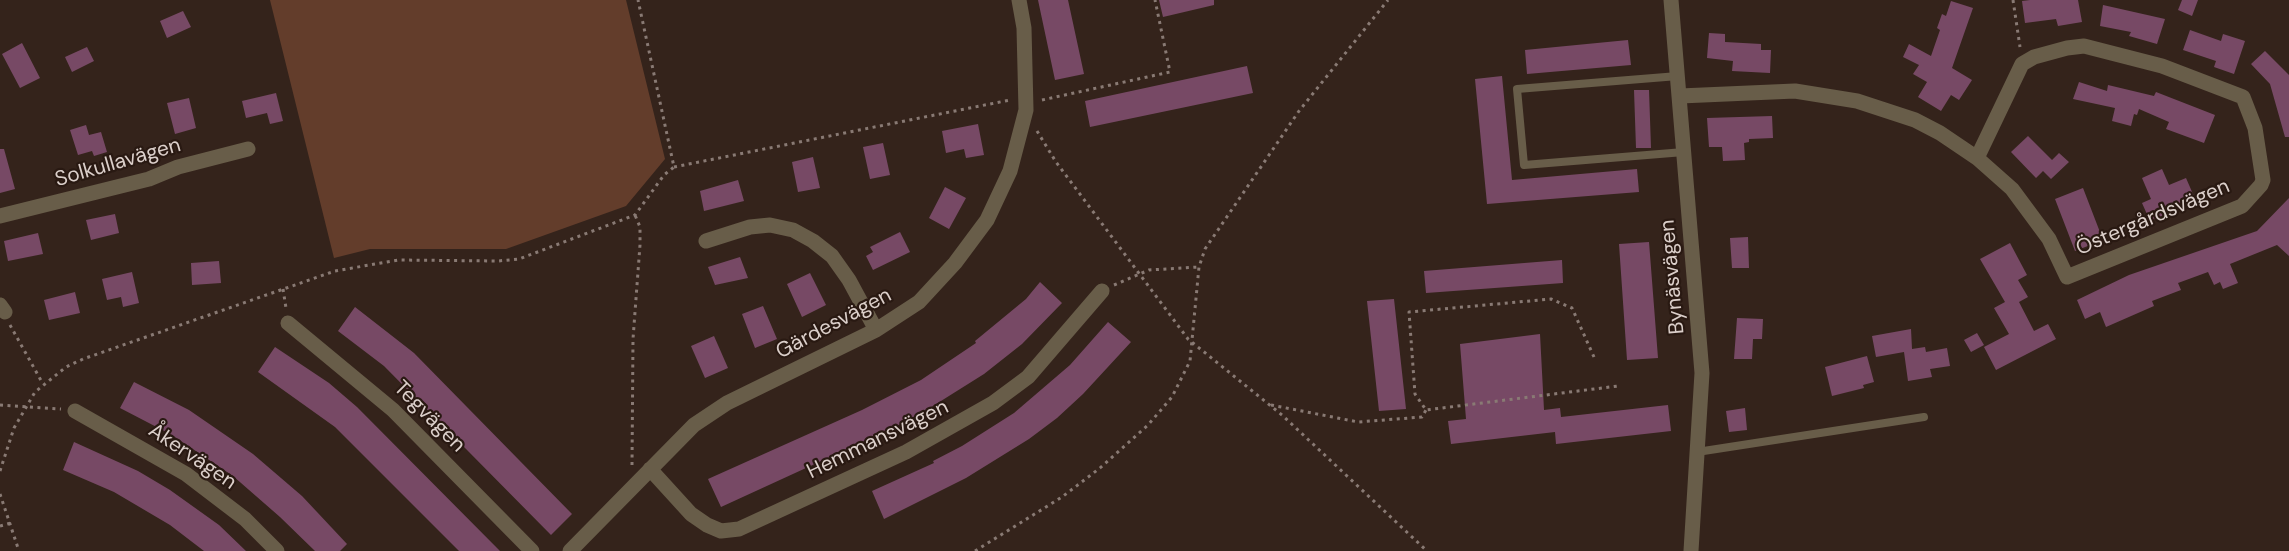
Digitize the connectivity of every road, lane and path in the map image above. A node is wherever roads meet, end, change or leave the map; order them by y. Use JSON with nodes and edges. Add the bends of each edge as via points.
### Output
{"nodes":[{"id":1,"x":638,"y":0,"type":"edge"},
{"id":2,"x":1019,"y":0,"type":"edge"},
{"id":3,"x":1155,"y":0,"type":"edge"},
{"id":4,"x":1388,"y":0,"type":"edge"},
{"id":5,"x":1671,"y":0,"type":"edge"},
{"id":6,"x":2013,"y":0,"type":"edge"},
{"id":7,"x":2022,"y":64,"type":"junction"},
{"id":8,"x":1678,"y":76,"type":"junction"},
{"id":9,"x":1680,"y":96,"type":"junction"},
{"id":10,"x":1031,"y":101,"type":"junction"},
{"id":11,"x":1023,"y":123,"type":"junction"},
{"id":12,"x":248,"y":149,"type":"dead end"},
{"id":13,"x":1684,"y":152,"type":"junction"},
{"id":14,"x":1977,"y":158,"type":"junction"},
{"id":15,"x":674,"y":167,"type":"junction"},
{"id":16,"x":635,"y":215,"type":"junction"},
{"id":17,"x":0,"y":216,"type":"edge"},
{"id":18,"x":706,"y":241,"type":"dead end"},
{"id":19,"x":1199,"y":267,"type":"junction"},
{"id":20,"x":1140,"y":272,"type":"junction"},
{"id":21,"x":283,"y":289,"type":"junction"},
{"id":22,"x":1102,"y":291,"type":"joint"},
{"id":23,"x":2,"y":309,"type":"edge"},
{"id":24,"x":288,"y":323,"type":"joint"},
{"id":25,"x":876,"y":330,"type":"junction"},
{"id":26,"x":1192,"y":343,"type":"junction"},
{"id":27,"x":1594,"y":357,"type":"dead end"},
{"id":28,"x":43,"y":384,"type":"junction"},
{"id":29,"x":1618,"y":386,"type":"dead end"},
{"id":30,"x":0,"y":405,"type":"edge"},
{"id":31,"x":26,"y":405,"type":"junction"},
{"id":32,"x":1270,"y":405,"type":"junction"},
{"id":33,"x":1426,"y":410,"type":"junction"},
{"id":34,"x":75,"y":411,"type":"joint"},
{"id":35,"x":1924,"y":417,"type":"dead end"},
{"id":36,"x":1697,"y":452,"type":"junction"},
{"id":37,"x":0,"y":471,"type":"edge"},
{"id":38,"x":646,"y":474,"type":"junction"},
{"id":39,"x":0,"y":494,"type":"edge"},
{"id":40,"x":12,"y":523,"type":"junction"},
{"id":41,"x":0,"y":526,"type":"edge"},
{"id":42,"x":20,"y":551,"type":"edge"},
{"id":43,"x":277,"y":551,"type":"edge"},
{"id":44,"x":532,"y":551,"type":"edge"},
{"id":45,"x":570,"y":551,"type":"edge"},
{"id":46,"x":975,"y":551,"type":"edge"},
{"id":47,"x":1427,"y":551,"type":"edge"},
{"id":48,"x":1691,"y":551,"type":"edge"}],
"edges":[{"from":1,"to":15,"type":"path"},
{"from":2,"to":10,"type":"street","name":"Gärdesvägen"},
{"from":3,"to":10,"type":"path","via":[[1170,72]]},
{"from":4,"to":19,"type":"path","via":[[1299,111],[1205,249]]},
{"from":5,"to":8,"type":"street","name":"Bynäsvägen"},
{"from":6,"to":7,"type":"path"},
{"from":7,"to":14,"type":"street"},
{"from":7,"to":14,"type":"street","name":"Östergårdsvägen","via":[[2067,48],[2093,47],[2162,66],[2243,98],[2259,144],[2261,185],[2241,206],[2067,277],[2030,211],[1992,168]]},
{"from":8,"to":9,"type":"street","name":"Bynäsvägen"},
{"from":8,"to":13,"type":"lane","via":[[1516,89],[1524,165]]},
{"from":9,"to":13,"type":"street","name":"Bynäsvägen"},
{"from":9,"to":14,"type":"street","name":"Östergårdsvägen","via":[[1795,91],[1857,101],[1915,120]]},
{"from":10,"to":11,"type":"street","name":"Gärdesvägen"},
{"from":10,"to":15,"type":"path","via":[[1002,101]]},
{"from":11,"to":20,"type":"path","via":[[1036,130]]},
{"from":11,"to":25,"type":"street","name":"Gärdesvägen","via":[[1010,171],[987,220],[956,263],[919,302]]},
{"from":12,"to":17,"type":"street","name":"Solkullavägen","via":[[178,167],[149,179]]},
{"from":13,"to":36,"type":"street","name":"Bynäsvägen","via":[[1702,373]]},
{"from":15,"to":16,"type":"path"},
{"from":16,"to":21,"type":"path","via":[[519,259],[377,262]]},
{"from":16,"to":38,"type":"path","via":[[640,245],[633,339],[632,464]]},
{"from":18,"to":25,"type":"street","via":[[750,227],[770,225],[793,230],[832,256]]},
{"from":19,"to":20,"type":"path"},
{"from":19,"to":26,"type":"path"},
{"from":20,"to":22,"type":"path"},
{"from":20,"to":26,"type":"path"},
{"from":21,"to":24,"type":"path"},
{"from":21,"to":28,"type":"path","via":[[83,359]]},
{"from":22,"to":38,"type":"street","name":"Hemmansvägen","via":[[1028,377],[993,403],[906,452],[739,529],[721,531],[707,525]]},
{"from":23,"to":28,"type":"path"},
{"from":24,"to":44,"type":"street","name":"Tegvägen","via":[[393,410]]},
{"from":25,"to":38,"type":"street","name":"Gärdesvägen","via":[[727,403],[694,425]]},
{"from":26,"to":32,"type":"path"},
{"from":26,"to":46,"type":"path","via":[[1182,381],[1148,425],[1062,497]]},
{"from":27,"to":33,"type":"path","via":[[1572,308],[1551,299],[1409,312],[1415,394]]},
{"from":28,"to":31,"type":"path"},
{"from":29,"to":33,"type":"path"},
{"from":30,"to":31,"type":"path"},
{"from":31,"to":34,"type":"path"},
{"from":31,"to":37,"type":"path"},
{"from":32,"to":33,"type":"path","via":[[1358,422],[1422,417]]},
{"from":32,"to":47,"type":"path"},
{"from":34,"to":43,"type":"street","name":"Åkervägen","via":[[186,474],[246,519]]},
{"from":35,"to":36,"type":"lane"},
{"from":36,"to":48,"type":"street","name":"Bynäsvägen"},
{"from":38,"to":45,"type":"street","name":"Gärdesvägen"},
{"from":39,"to":40,"type":"path"},
{"from":40,"to":41,"type":"path"},
{"from":40,"to":42,"type":"path"}]}
